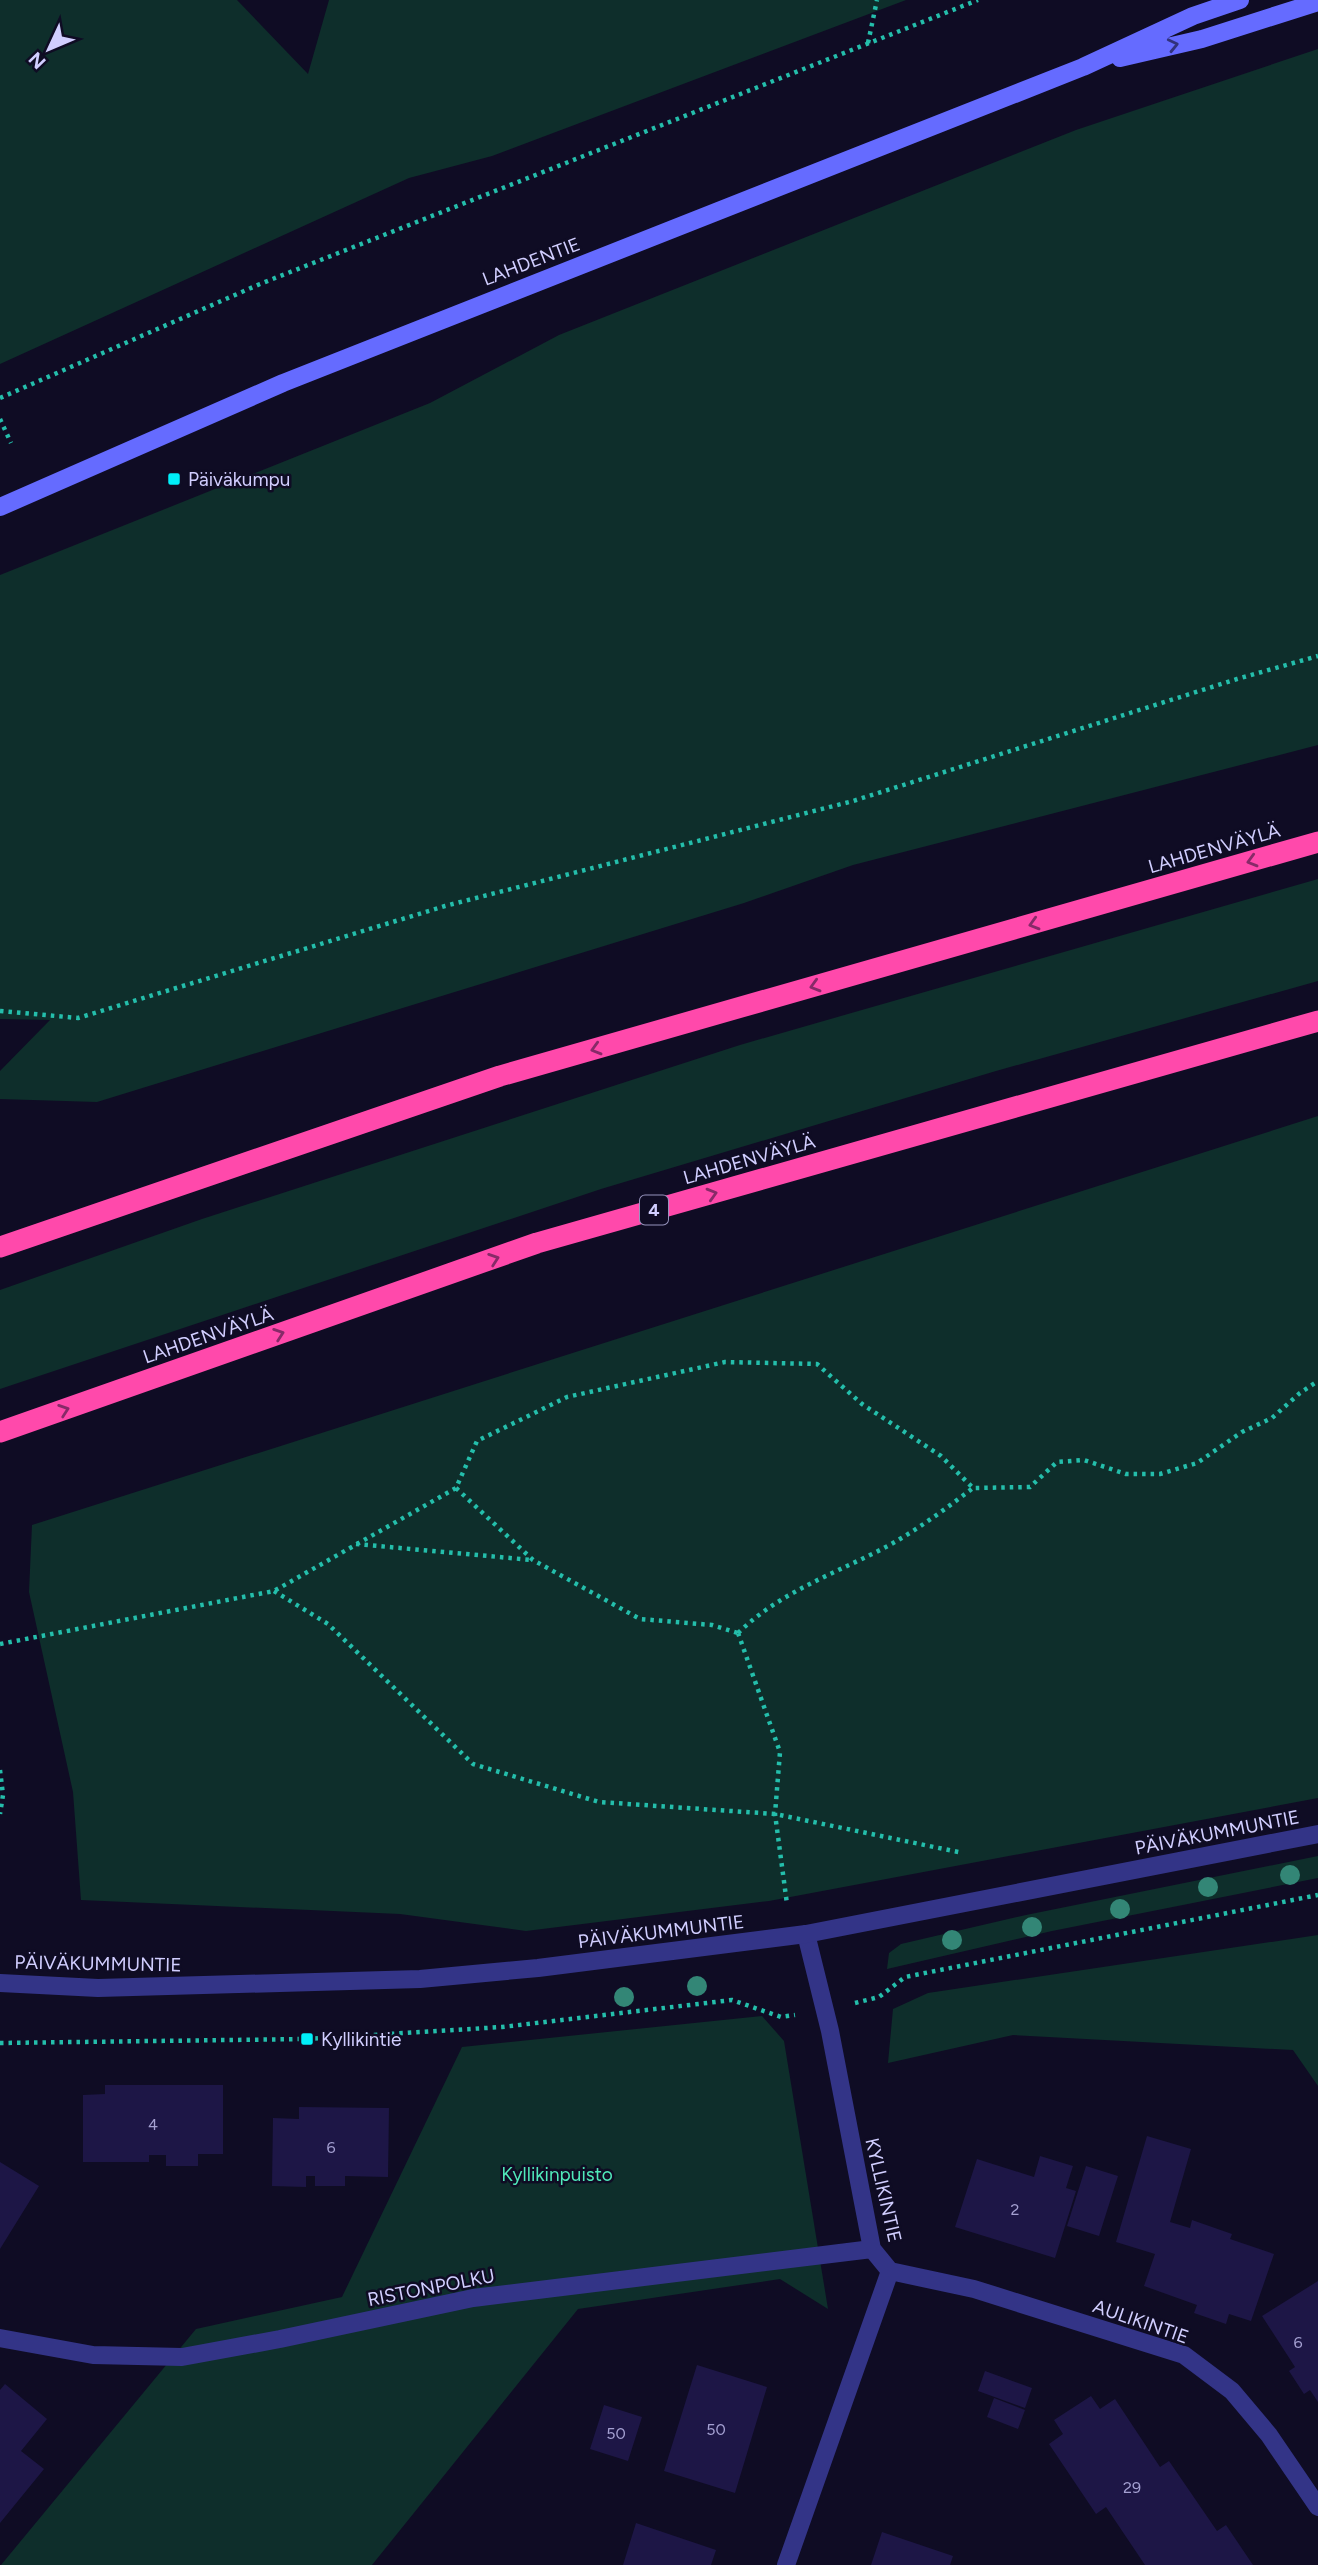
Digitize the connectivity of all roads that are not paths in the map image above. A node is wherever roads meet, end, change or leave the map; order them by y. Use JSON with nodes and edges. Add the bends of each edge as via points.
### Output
{"nodes":[{"id":1,"x":1240,"y":0,"type":"edge"},
{"id":2,"x":1318,"y":2,"type":"edge"},
{"id":3,"x":1083,"y":67,"type":"junction"},
{"id":4,"x":0,"y":507,"type":"edge"},
{"id":5,"x":1318,"y":842,"type":"edge"},
{"id":6,"x":1318,"y":1021,"type":"edge"},
{"id":7,"x":0,"y":1247,"type":"edge"},
{"id":8,"x":0,"y":1432,"type":"edge"},
{"id":9,"x":1318,"y":1834,"type":"edge"},
{"id":10,"x":799,"y":1934,"type":"junction"},
{"id":11,"x":0,"y":1983,"type":"edge"},
{"id":12,"x":872,"y":2249,"type":"junction"},
{"id":13,"x":890,"y":2272,"type":"junction"},
{"id":14,"x":0,"y":2338,"type":"edge"},
{"id":15,"x":1318,"y":2507,"type":"edge"},
{"id":16,"x":786,"y":2565,"type":"edge"}],
"edges":[{"from":1,"to":3,"type":"main road","name":"LAHDENTIE","via":[[1193,16]]},
{"from":3,"to":2,"type":"main road","name":"LAHDENTIE","one_way":true,"via":[[1202,39]]},
{"from":3,"to":4,"type":"main road","name":"LAHDENTIE","via":[[295,378]]},
{"from":5,"to":7,"type":"highway","name":"LAHDENVÄYLÄ","one_way":true,"via":[[500,1076]]},
{"from":8,"to":6,"type":"highway","name":"LAHDENVÄYLÄ","number":"4","one_way":true,"via":[[537,1243]]},
{"from":9,"to":10,"type":"street","name":"PÄIVÄKUMMUNTIE"},
{"from":10,"to":11,"type":"street","name":"PÄIVÄKUMMUNTIE","via":[[420,1979],[98,1988]]},
{"from":10,"to":12,"type":"street","name":"KYLLIKINTIE","via":[[825,2010]]},
{"from":12,"to":13,"type":"street","name":"KYLLIKINTIE"},
{"from":12,"to":14,"type":"street","name":"RISTONPOLKU","via":[[473,2298],[182,2357],[93,2355]]},
{"from":13,"to":15,"type":"street","name":"AULIKINTIE","via":[[974,2289],[1184,2356],[1233,2391]]},
{"from":13,"to":16,"type":"street","name":"KYLLIKINTIE"}]}
